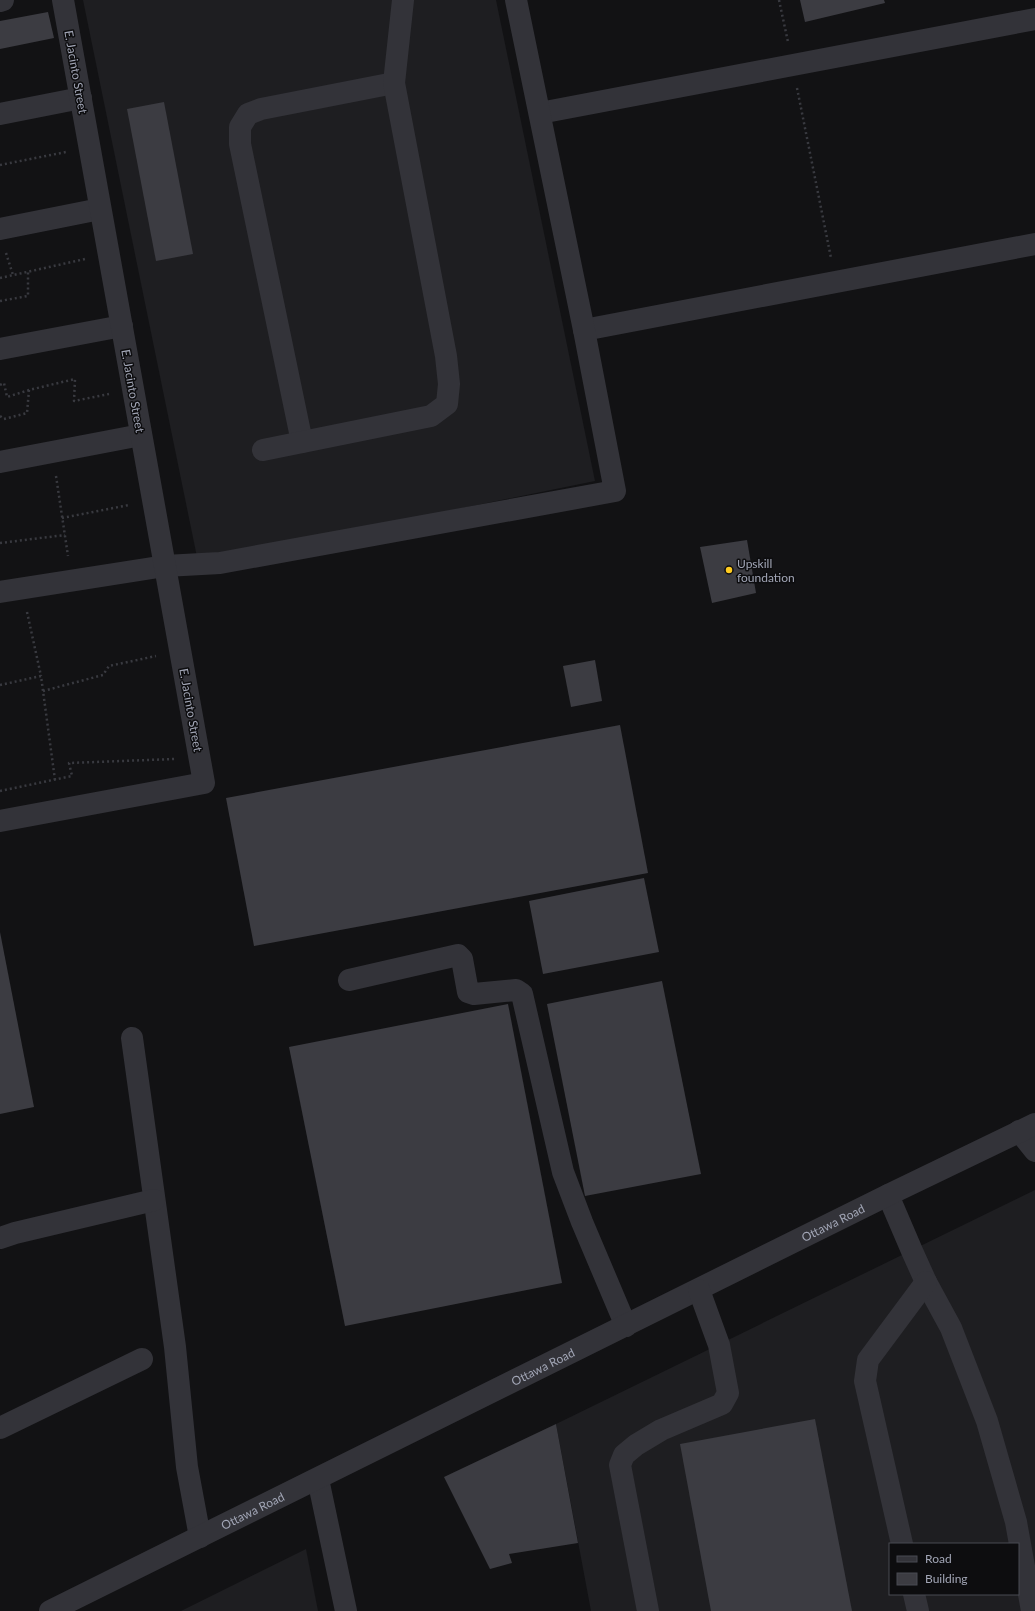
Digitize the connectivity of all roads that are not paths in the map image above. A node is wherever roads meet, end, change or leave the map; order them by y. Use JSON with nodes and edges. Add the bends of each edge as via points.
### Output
{"nodes":[{"id":1,"x":63,"y":0,"type":"edge"},
{"id":2,"x":403,"y":0,"type":"edge"},
{"id":3,"x":516,"y":0,"type":"edge"},
{"id":4,"x":1035,"y":19,"type":"edge"},
{"id":5,"x":394,"y":83,"type":"junction"},
{"id":6,"x":81,"y":98,"type":"junction"},
{"id":7,"x":540,"y":113,"type":"junction"},
{"id":8,"x":0,"y":114,"type":"edge"},
{"id":9,"x":100,"y":209,"type":"junction"},
{"id":10,"x":2,"y":239,"type":"edge"},
{"id":11,"x":1035,"y":244,"type":"edge"},
{"id":12,"x":122,"y":326,"type":"junction"},
{"id":13,"x":584,"y":330,"type":"junction"},
{"id":14,"x":0,"y":349,"type":"edge"},
{"id":15,"x":141,"y":435,"type":"junction"},
{"id":16,"x":302,"y":442,"type":"junction"},
{"id":17,"x":262,"y":450,"type":"dead end"},
{"id":18,"x":0,"y":462,"type":"edge"},
{"id":19,"x":165,"y":566,"type":"junction"},
{"id":20,"x":0,"y":592,"type":"edge"},
{"id":21,"x":0,"y":821,"type":"edge"},
{"id":22,"x":349,"y":980,"type":"dead end"},
{"id":23,"x":132,"y":1038,"type":"dead end"},
{"id":24,"x":1027,"y":1127,"type":"edge"},
{"id":25,"x":1035,"y":1151,"type":"edge"},
{"id":26,"x":888,"y":1195,"type":"junction"},
{"id":27,"x":154,"y":1200,"type":"junction"},
{"id":28,"x":0,"y":1238,"type":"edge"},
{"id":29,"x":926,"y":1282,"type":"junction"},
{"id":30,"x":699,"y":1290,"type":"junction"},
{"id":31,"x":626,"y":1326,"type":"junction"},
{"id":32,"x":142,"y":1359,"type":"dead end"},
{"id":33,"x":0,"y":1428,"type":"edge"},
{"id":34,"x":318,"y":1479,"type":"junction"},
{"id":35,"x":200,"y":1537,"type":"junction"},
{"id":36,"x":902,"y":1543,"type":"edge"},
{"id":37,"x":914,"y":1595,"type":"edge"},
{"id":38,"x":50,"y":1611,"type":"edge"},
{"id":39,"x":346,"y":1611,"type":"edge"},
{"id":40,"x":648,"y":1611,"type":"edge"},
{"id":41,"x":918,"y":1611,"type":"edge"},
{"id":42,"x":1032,"y":1611,"type":"edge"}],
"edges":[{"from":1,"to":6,"type":"street","name":"E. Jacinto Street"},
{"from":2,"to":5,"type":"street"},
{"from":3,"to":7,"type":"street"},
{"from":4,"to":7,"type":"street"},
{"from":5,"to":16,"type":"street","via":[[446,356],[449,384],[447,404],[431,416]]},
{"from":5,"to":16,"type":"street","via":[[261,109],[248,114],[240,127],[240,144]]},
{"from":6,"to":8,"type":"street"},
{"from":6,"to":9,"type":"street","name":"E. Jacinto Street"},
{"from":7,"to":13,"type":"street"},
{"from":9,"to":10,"type":"street"},
{"from":9,"to":12,"type":"street","name":"E. Jacinto Street"},
{"from":11,"to":13,"type":"street"},
{"from":12,"to":14,"type":"street"},
{"from":12,"to":15,"type":"street","name":"E. Jacinto Street"},
{"from":13,"to":19,"type":"street","via":[[615,491],[220,563]]},
{"from":15,"to":18,"type":"street"},
{"from":15,"to":19,"type":"street","name":"E. Jacinto Street"},
{"from":16,"to":17,"type":"street"},
{"from":19,"to":20,"type":"street"},
{"from":19,"to":21,"type":"street","name":"E. Jacinto Street","via":[[204,783]]},
{"from":22,"to":31,"type":"street","via":[[458,955],[462,958],[468,992],[474,994],[516,990],[522,994],[563,1172]]},
{"from":23,"to":27,"type":"street"},
{"from":24,"to":25,"type":"street"},
{"from":24,"to":26,"type":"street","name":"Ottawa Road"},
{"from":26,"to":29,"type":"street"},
{"from":26,"to":30,"type":"street","name":"Ottawa Road"},
{"from":27,"to":28,"type":"street"},
{"from":27,"to":35,"type":"street","via":[[175,1347],[187,1467]]},
{"from":29,"to":36,"type":"street","via":[[868,1360],[865,1381]]},
{"from":29,"to":42,"type":"street","via":[[952,1328],[987,1420],[1016,1522]]},
{"from":30,"to":31,"type":"street","name":"Ottawa Road"},
{"from":30,"to":40,"type":"street","via":[[719,1345],[728,1393],[722,1404],[661,1430],[636,1445],[624,1455],[620,1465]]},
{"from":31,"to":34,"type":"street","name":"Ottawa Road"},
{"from":32,"to":33,"type":"street"},
{"from":34,"to":35,"type":"street","name":"Ottawa Road"},
{"from":34,"to":39,"type":"street"},
{"from":35,"to":38,"type":"street","name":"Ottawa Road"},
{"from":37,"to":41,"type":"street"}]}
